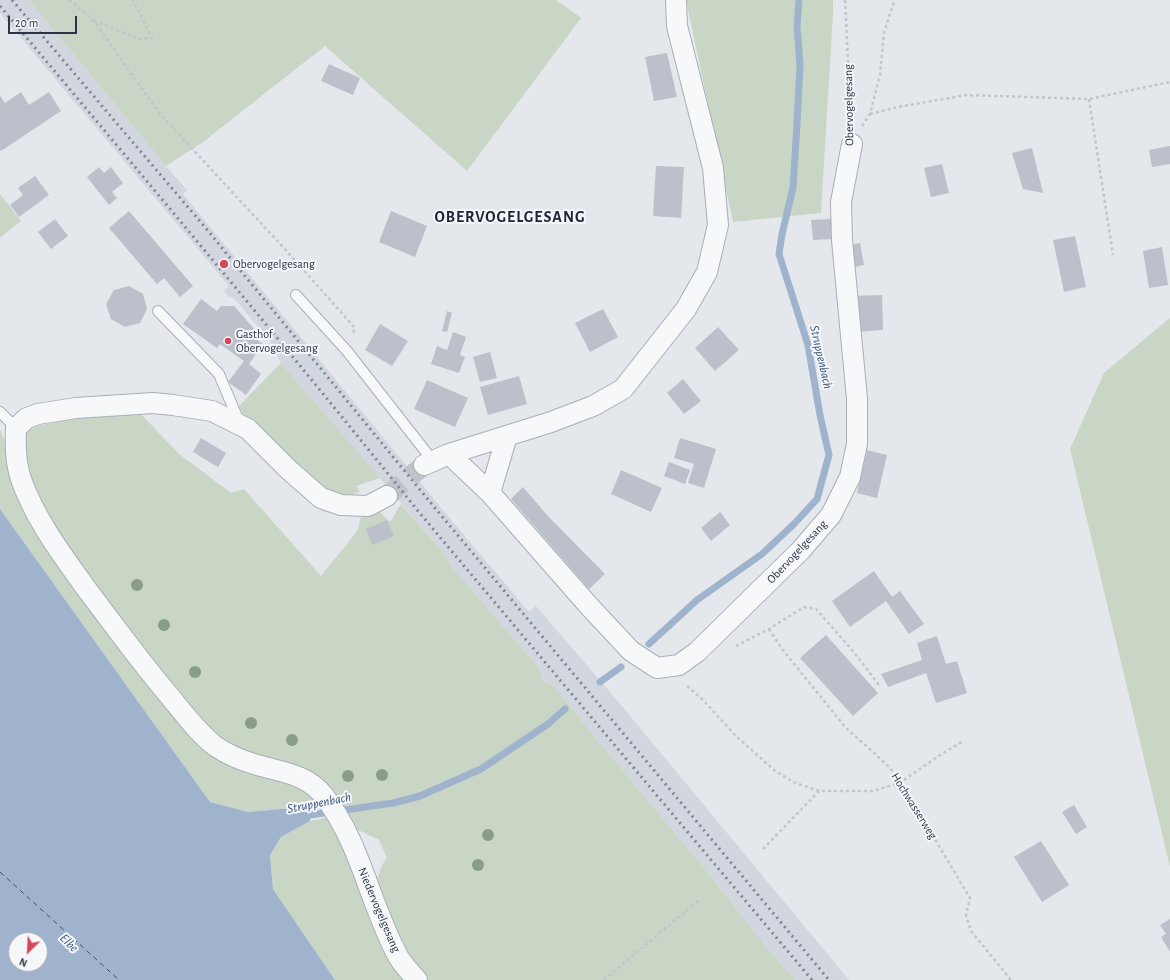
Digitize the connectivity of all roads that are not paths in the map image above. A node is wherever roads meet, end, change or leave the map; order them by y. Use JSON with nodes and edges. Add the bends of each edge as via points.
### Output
{"nodes":[{"id":1,"x":676,"y":0,"type":"edge"},
{"id":2,"x":852,"y":144,"type":"road end"},
{"id":3,"x":296,"y":295,"type":"dead end"},
{"id":4,"x":158,"y":311,"type":"dead end"},
{"id":5,"x":0,"y":412,"type":"edge"},
{"id":6,"x":241,"y":426,"type":"junction"},
{"id":7,"x":16,"y":428,"type":"junction"},
{"id":8,"x":507,"y":436,"type":"junction"},
{"id":9,"x":435,"y":460,"type":"junction"},
{"id":10,"x":490,"y":493,"type":"junction"},
{"id":11,"x":387,"y":496,"type":"tunnel mouth"},
{"id":12,"x":417,"y":980,"type":"edge"}],
"edges":[{"from":1,"to":8,"type":"street","via":[[677,26],[713,168],[718,225],[707,272],[686,309],[623,389],[593,406]]},
{"from":2,"to":10,"type":"street","name":"Obervogelgesang","via":[[841,202],[842,240],[857,399],[857,444],[850,477],[831,515],[801,550],[697,652],[679,665],[657,668],[631,651]]},
{"from":3,"to":9,"type":"lane","via":[[347,351]]},
{"from":4,"to":6,"type":"lane","via":[[219,374]]},
{"from":5,"to":7,"type":"lane"},
{"from":6,"to":7,"type":"street","via":[[212,411],[153,403],[76,408],[38,414],[27,418]]},
{"from":6,"to":11,"type":"street","via":[[248,429],[321,498],[341,505],[368,506]]},
{"from":7,"to":12,"type":"street","name":"Niedervogelgesang","via":[[17,466],[26,493],[40,522],[81,580],[143,665],[203,735],[231,756],[301,778],[323,794],[346,831],[378,914],[400,959]]},
{"from":8,"to":9,"type":"street"},
{"from":8,"to":10,"type":"street"},
{"from":9,"to":10,"type":"street"}]}
